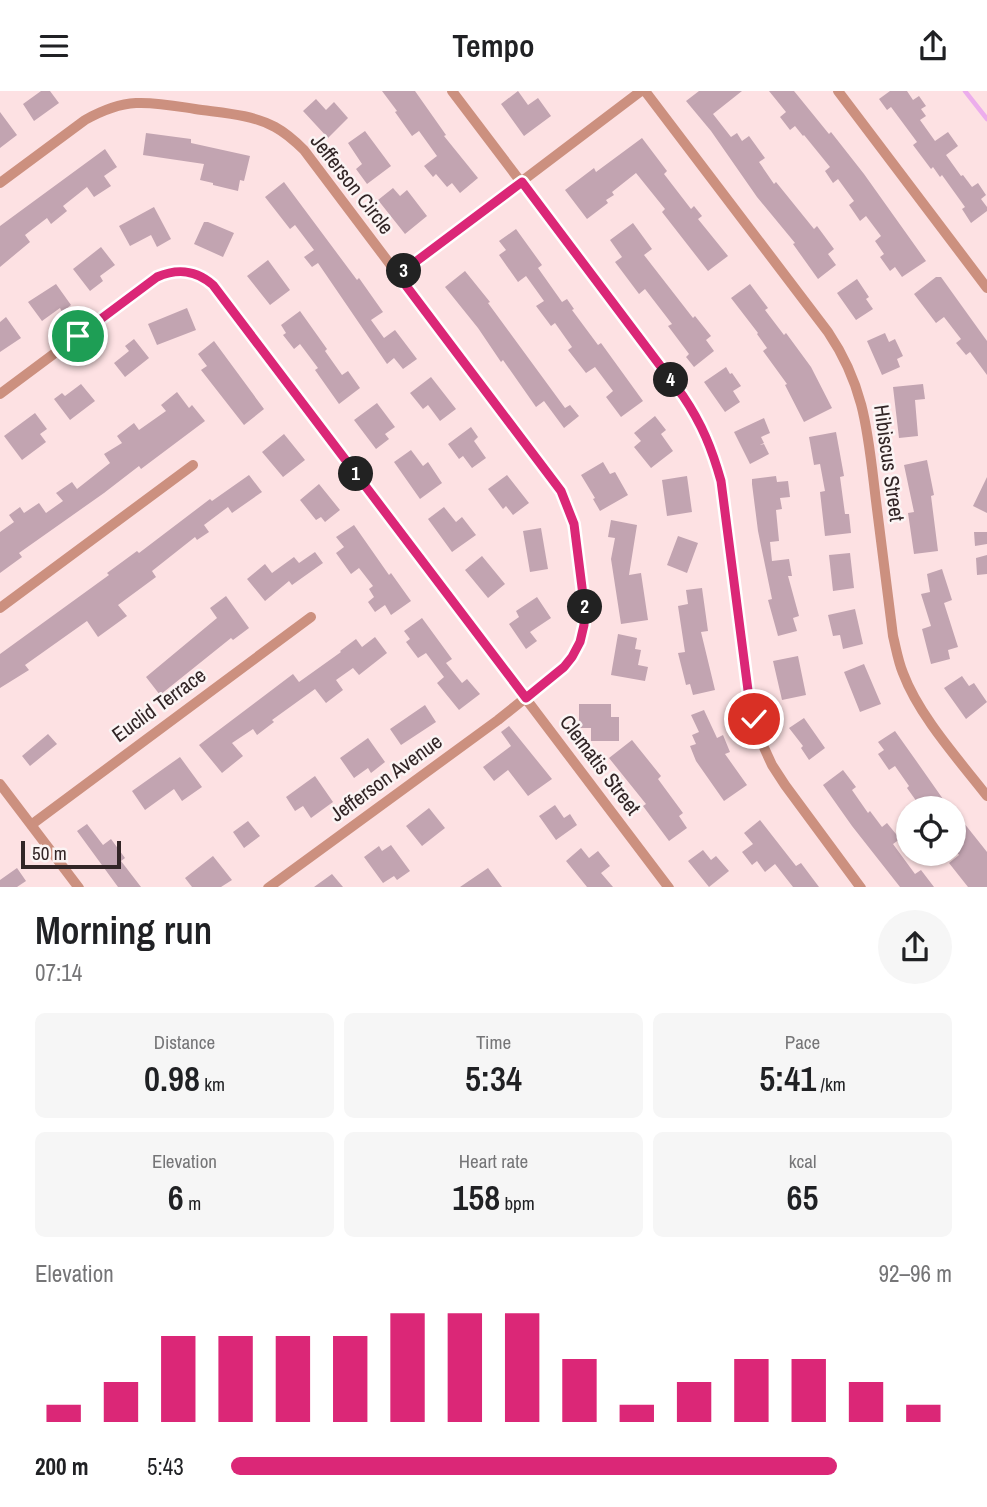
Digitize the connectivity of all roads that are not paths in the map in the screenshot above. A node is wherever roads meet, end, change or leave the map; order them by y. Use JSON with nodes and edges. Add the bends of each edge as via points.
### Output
{"nodes":[{"id":1,"x":452,"y":91,"type":"edge"},
{"id":2,"x":643,"y":91,"type":"edge"},
{"id":3,"x":838,"y":91,"type":"edge"},
{"id":4,"x":522,"y":182,"type":"junction"},
{"id":5,"x":0,"y":183,"type":"edge"},
{"id":6,"x":398,"y":275,"type":"junction"},
{"id":7,"x":987,"y":288,"type":"edge"},
{"id":8,"x":0,"y":394,"type":"edge"},
{"id":9,"x":194,"y":465,"type":"dead end"},
{"id":10,"x":0,"y":608,"type":"edge"},
{"id":11,"x":311,"y":617,"type":"dead end"},
{"id":12,"x":526,"y":698,"type":"junction"},
{"id":13,"x":0,"y":784,"type":"edge"},
{"id":14,"x":987,"y":796,"type":"edge"},
{"id":15,"x":31,"y":825,"type":"junction"},
{"id":16,"x":79,"y":887,"type":"edge"},
{"id":17,"x":268,"y":887,"type":"edge"},
{"id":18,"x":669,"y":887,"type":"edge"},
{"id":19,"x":862,"y":887,"type":"edge"}],
"edges":[{"from":1,"to":4,"type":"street"},
{"from":2,"to":4,"type":"street"},
{"from":2,"to":14,"type":"street","name":"Hibiscus Street","via":[[828,332],[852,375],[865,418],[898,657],[925,715]]},
{"from":3,"to":7,"type":"street"},
{"from":4,"to":6,"type":"street"},
{"from":4,"to":19,"type":"street","via":[[702,427],[721,481],[749,698],[761,741],[785,785]]},
{"from":5,"to":6,"type":"street","name":"Jefferson Circle","via":[[85,120],[109,108],[158,104],[246,117],[291,137]]},
{"from":6,"to":12,"type":"street","name":"Jefferson Circle","via":[[561,491],[572,515],[584,603],[580,642],[564,667]]},
{"from":8,"to":12,"type":"street","name":"Clematis Street","via":[[157,277],[178,271],[204,278]]},
{"from":9,"to":10,"type":"street"},
{"from":11,"to":15,"type":"street","name":"Euclid Terrace"},
{"from":12,"to":17,"type":"street","name":"Jefferson Avenue"},
{"from":12,"to":18,"type":"street","name":"Clematis Street"},
{"from":13,"to":15,"type":"street"},
{"from":15,"to":16,"type":"street"}]}
